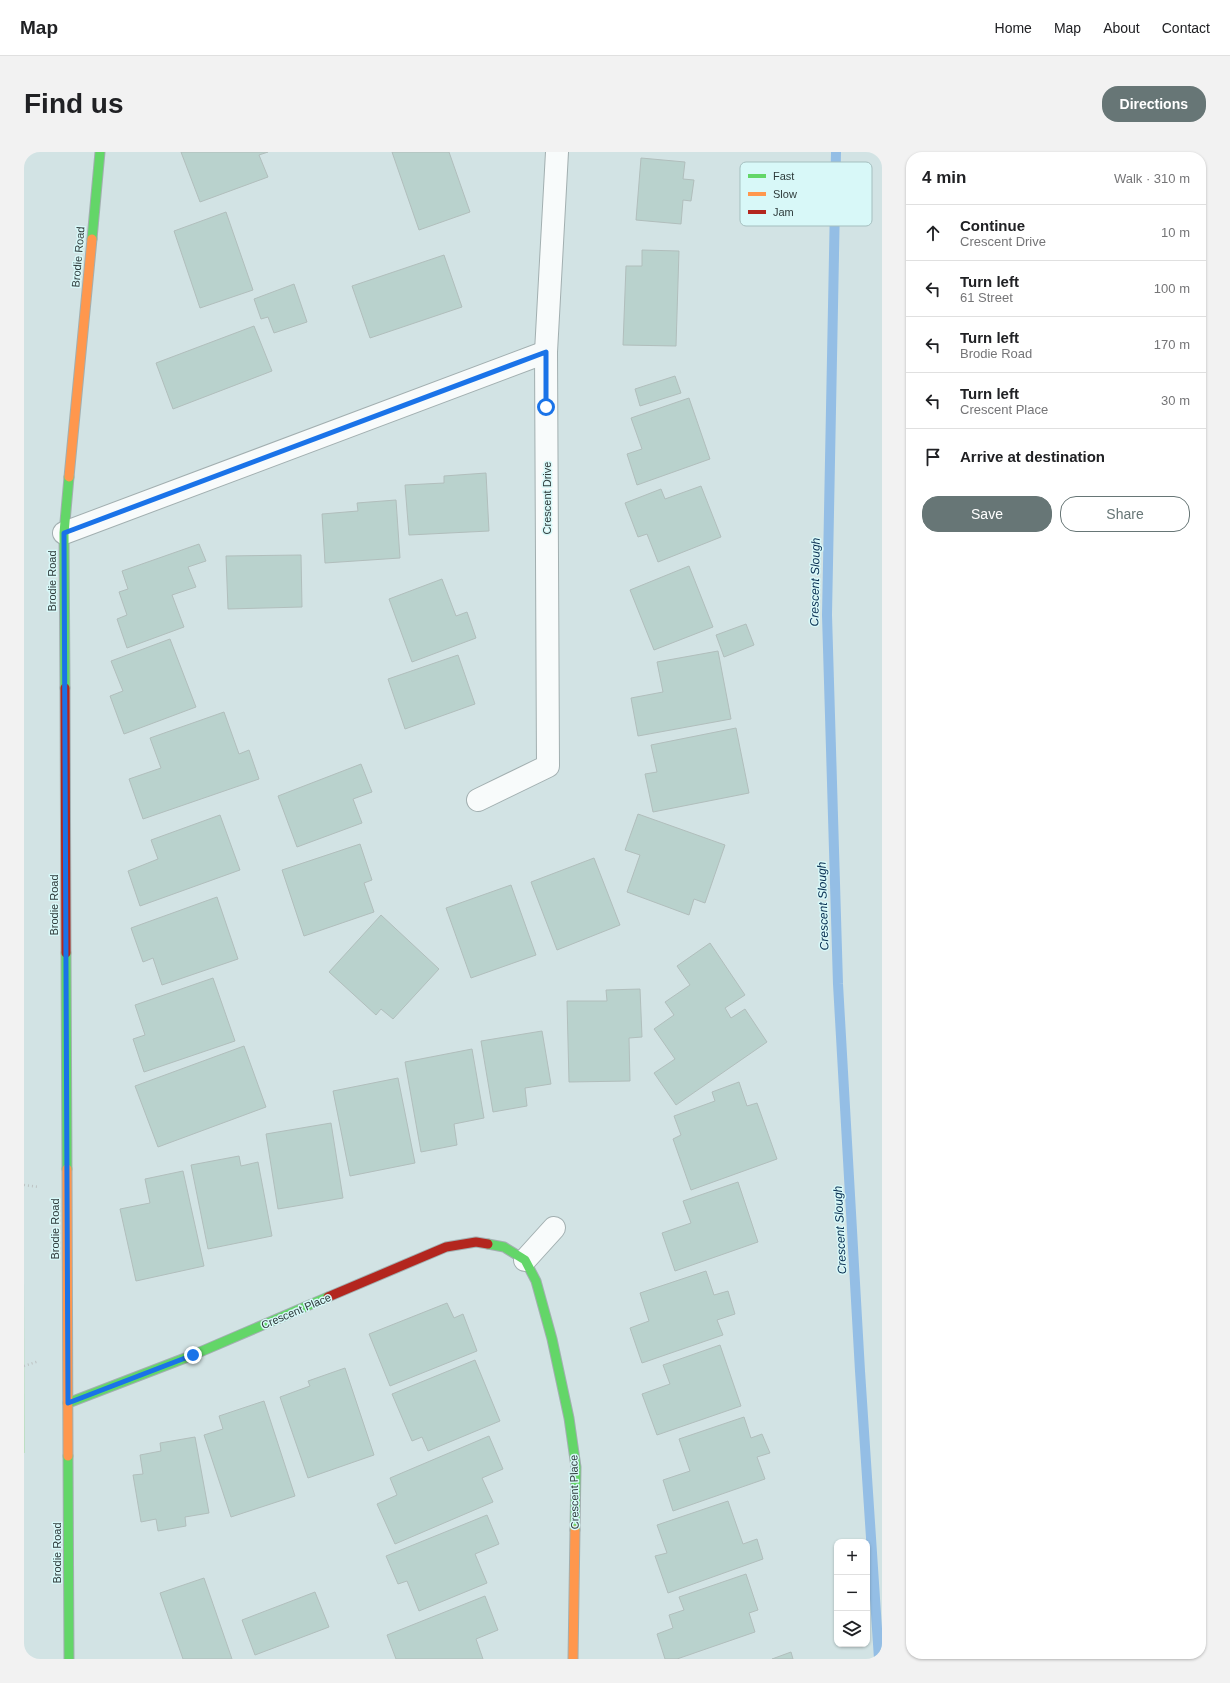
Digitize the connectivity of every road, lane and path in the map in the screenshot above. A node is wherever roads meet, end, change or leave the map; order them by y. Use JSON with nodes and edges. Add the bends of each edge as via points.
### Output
{"nodes":[{"id":1,"x":100,"y":152,"type":"edge"},
{"id":2,"x":557,"y":152,"type":"edge"},
{"id":3,"x":546,"y":352,"type":"junction"},
{"id":4,"x":64,"y":533,"type":"junction"},
{"id":5,"x":478,"y":800,"type":"dead end"},
{"id":6,"x":554,"y":1228,"type":"dead end"},
{"id":7,"x":525,"y":1260,"type":"junction"},
{"id":8,"x":46,"y":1358,"type":"dead end"},
{"id":9,"x":24,"y":1366,"type":"edge"},
{"id":10,"x":68,"y":1403,"type":"junction"},
{"id":11,"x":69,"y":1659,"type":"edge"},
{"id":12,"x":573,"y":1659,"type":"edge"}],
"edges":[{"from":1,"to":4,"type":"street","name":"Brodie Road"},
{"from":2,"to":3,"type":"street","name":"Crescent Drive"},
{"from":3,"to":4,"type":"street"},
{"from":3,"to":5,"type":"street","name":"Crescent Drive","via":[[548,766]]},
{"from":4,"to":10,"type":"street","name":"Brodie Road"},
{"from":6,"to":7,"type":"street"},
{"from":7,"to":10,"type":"street","name":"Crescent Place","via":[[504,1247],[476,1242],[446,1247],[193,1355]]},
{"from":7,"to":12,"type":"street","name":"Crescent Place","via":[[536,1281],[552,1339],[569,1418],[576,1467]]},
{"from":8,"to":9,"type":"path"},
{"from":10,"to":11,"type":"street","name":"Brodie Road"}]}
